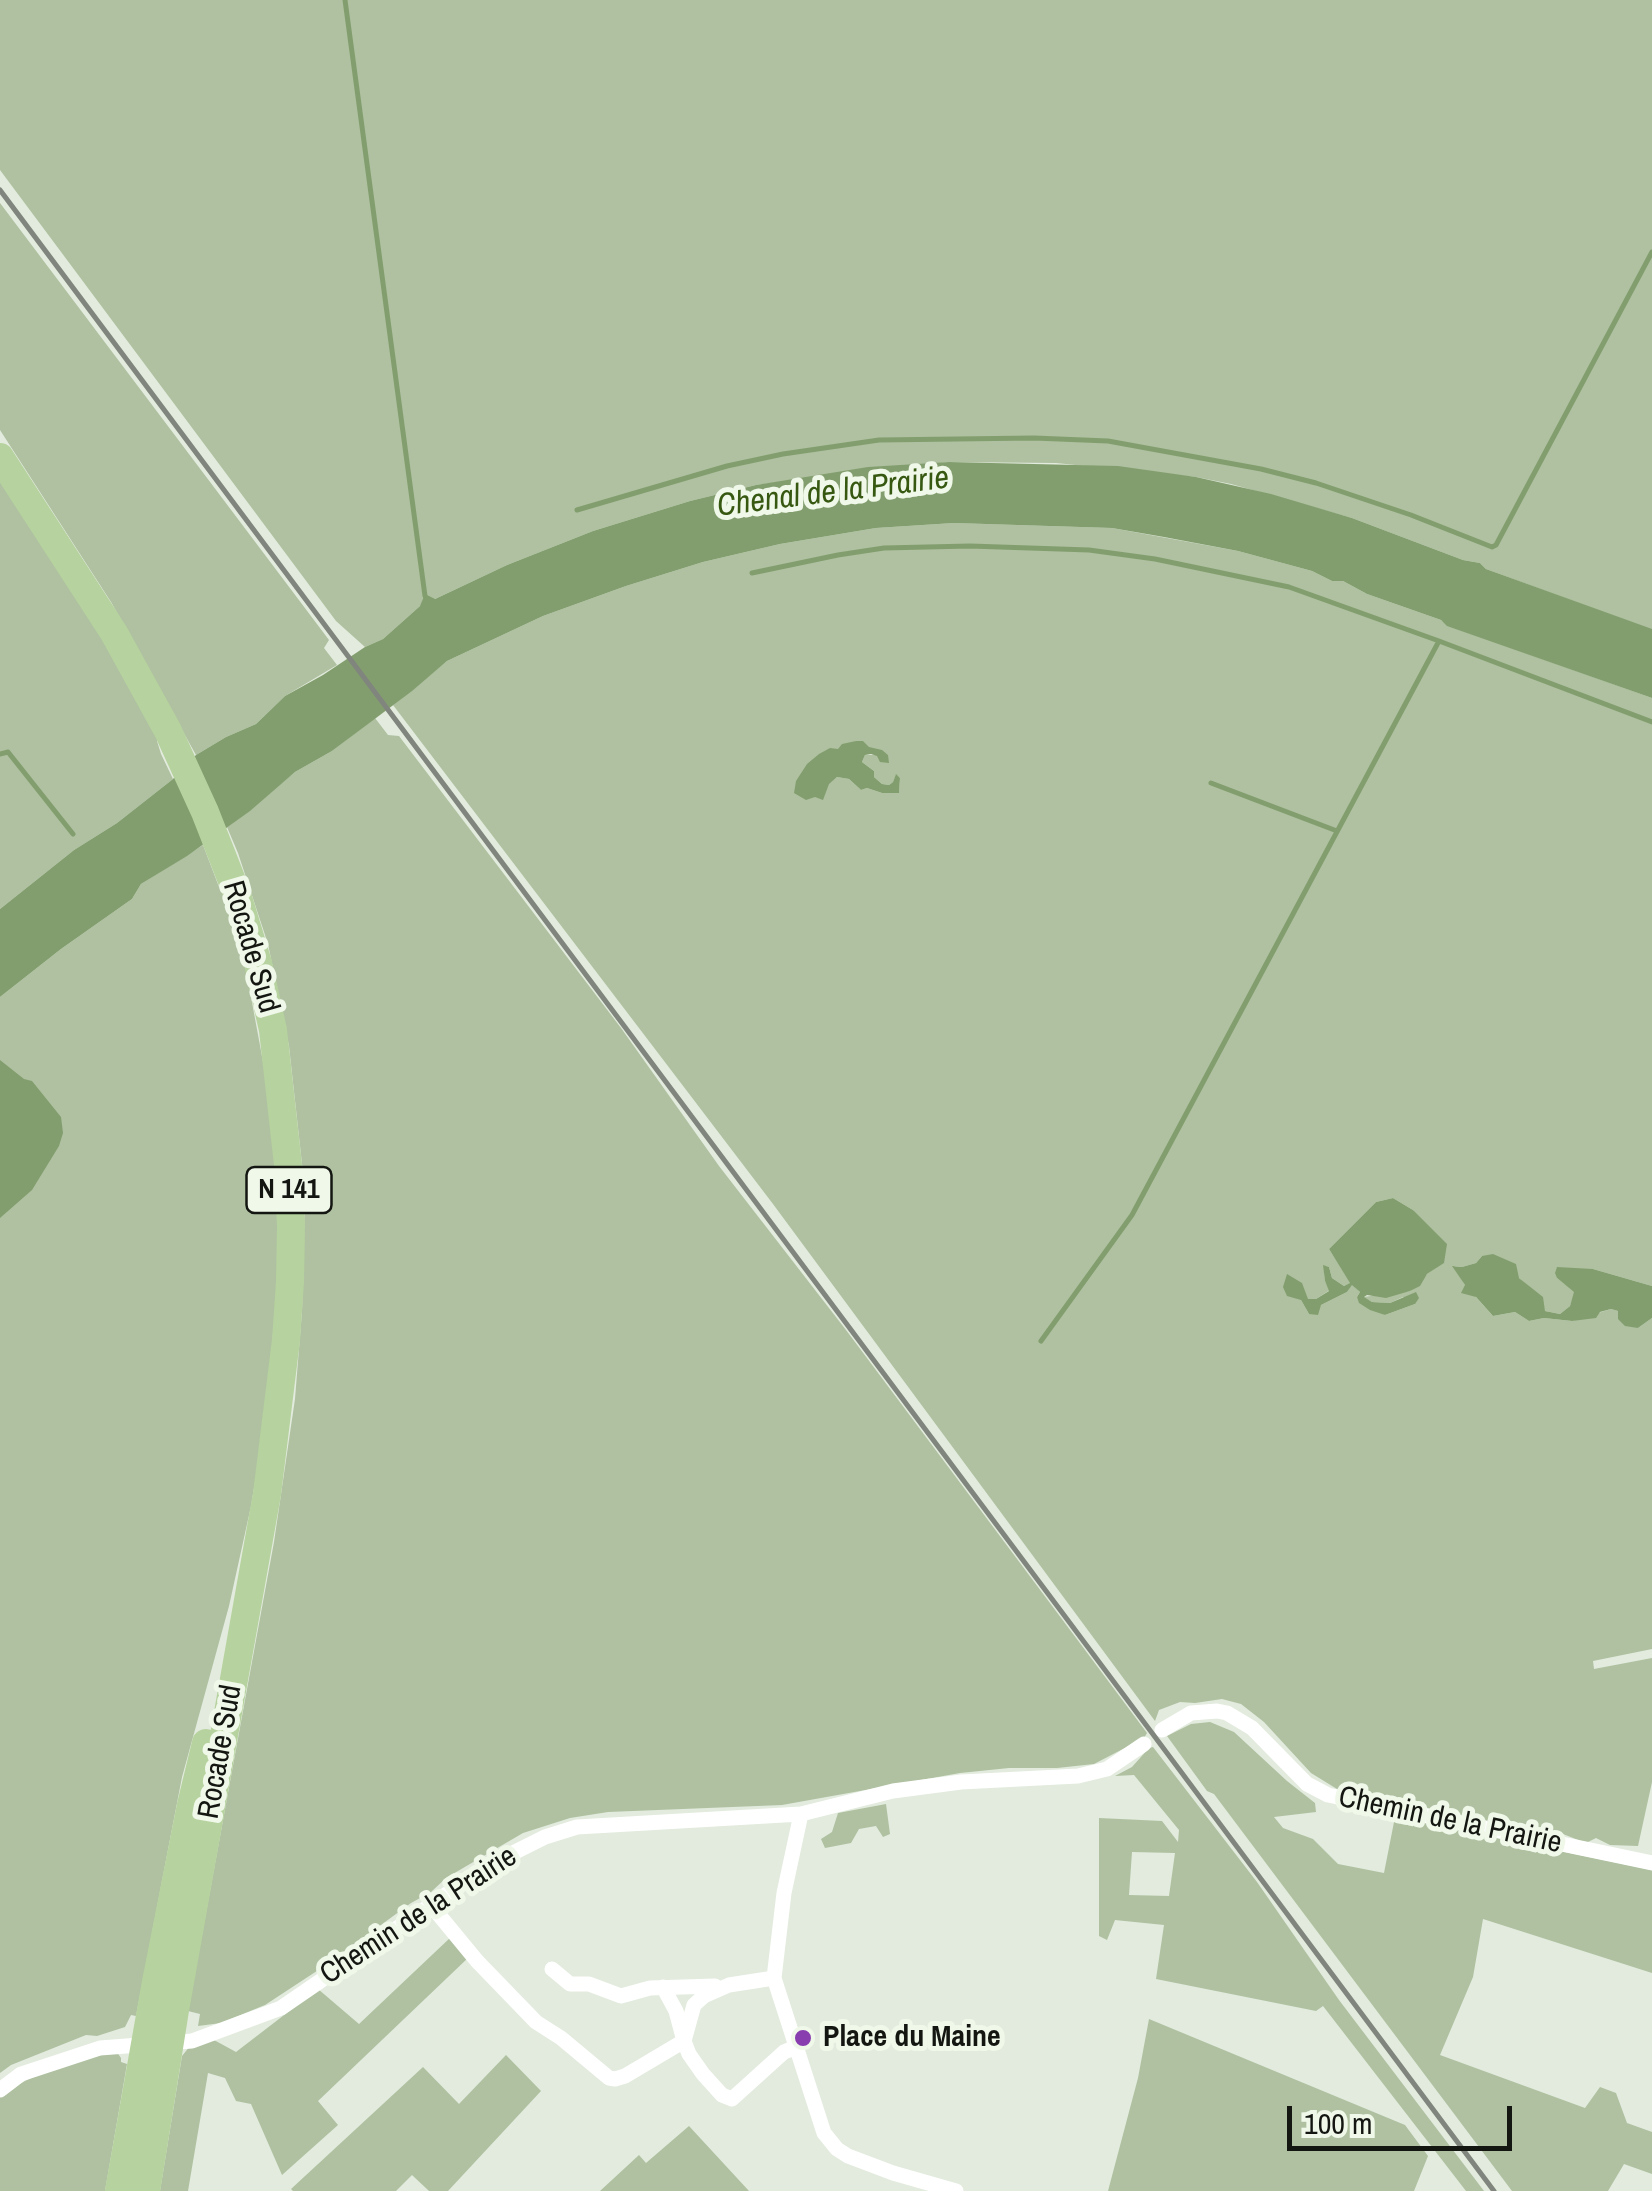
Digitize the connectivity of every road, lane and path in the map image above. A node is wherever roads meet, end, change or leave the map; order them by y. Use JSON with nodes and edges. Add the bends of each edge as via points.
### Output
{"nodes":[{"id":1,"x":0,"y":458,"type":"edge"},
{"id":2,"x":1162,"y":1730,"type":"dead end"},
{"id":3,"x":1144,"y":1744,"type":"dead end"},
{"id":4,"x":802,"y":1814,"type":"junction"},
{"id":5,"x":1652,"y":1864,"type":"edge"},
{"id":6,"x":430,"y":1904,"type":"junction"},
{"id":7,"x":552,"y":1968,"type":"dead end"},
{"id":8,"x":774,"y":1978,"type":"junction"},
{"id":9,"x":729,"y":1985,"type":"junction"},
{"id":10,"x":663,"y":1988,"type":"junction"},
{"id":11,"x":684,"y":2041,"type":"junction"},
{"id":12,"x":796,"y":2047,"type":"junction"},
{"id":13,"x":153,"y":2074,"type":"junction"},
{"id":14,"x":0,"y":2090,"type":"edge"},
{"id":15,"x":120,"y":2191,"type":"edge"},
{"id":16,"x":146,"y":2191,"type":"edge"},
{"id":17,"x":956,"y":2191,"type":"edge"}],
"edges":[{"from":1,"to":13,"type":"highway","name":"Rocade Sud","number":"N 141","via":[[114,633],[205,812],[258,963],[287,1149],[292,1227],[286,1340],[267,1494],[191,1805]]},
{"from":2,"to":5,"type":"street","name":"Chemin de la Prairie","via":[[1191,1714],[1227,1713],[1328,1795]]},
{"from":3,"to":4,"type":"street","name":"Chemin de la Prairie","via":[[1092,1774],[893,1791]]},
{"from":4,"to":6,"type":"street","name":"Chemin de la Prairie","via":[[576,1827],[489,1865]]},
{"from":4,"to":8,"type":"street"},
{"from":6,"to":11,"type":"street","via":[[536,2022],[609,2078]]},
{"from":6,"to":14,"type":"street","name":"Chemin de la Prairie","via":[[281,2008],[192,2041],[100,2048],[21,2074]]},
{"from":7,"to":10,"type":"street","via":[[570,1984],[621,1996]]},
{"from":8,"to":9,"type":"street"},
{"from":8,"to":12,"type":"street"},
{"from":9,"to":10,"type":"street"},
{"from":9,"to":11,"type":"street","via":[[694,2005]]},
{"from":10,"to":11,"type":"street"},
{"from":11,"to":12,"type":"street","via":[[703,2074],[732,2099]]},
{"from":12,"to":17,"type":"street","via":[[824,2133],[837,2150]]},
{"from":13,"to":15,"type":"highway","number":"N 141"},
{"from":13,"to":16,"type":"highway","number":"N 141"}]}
